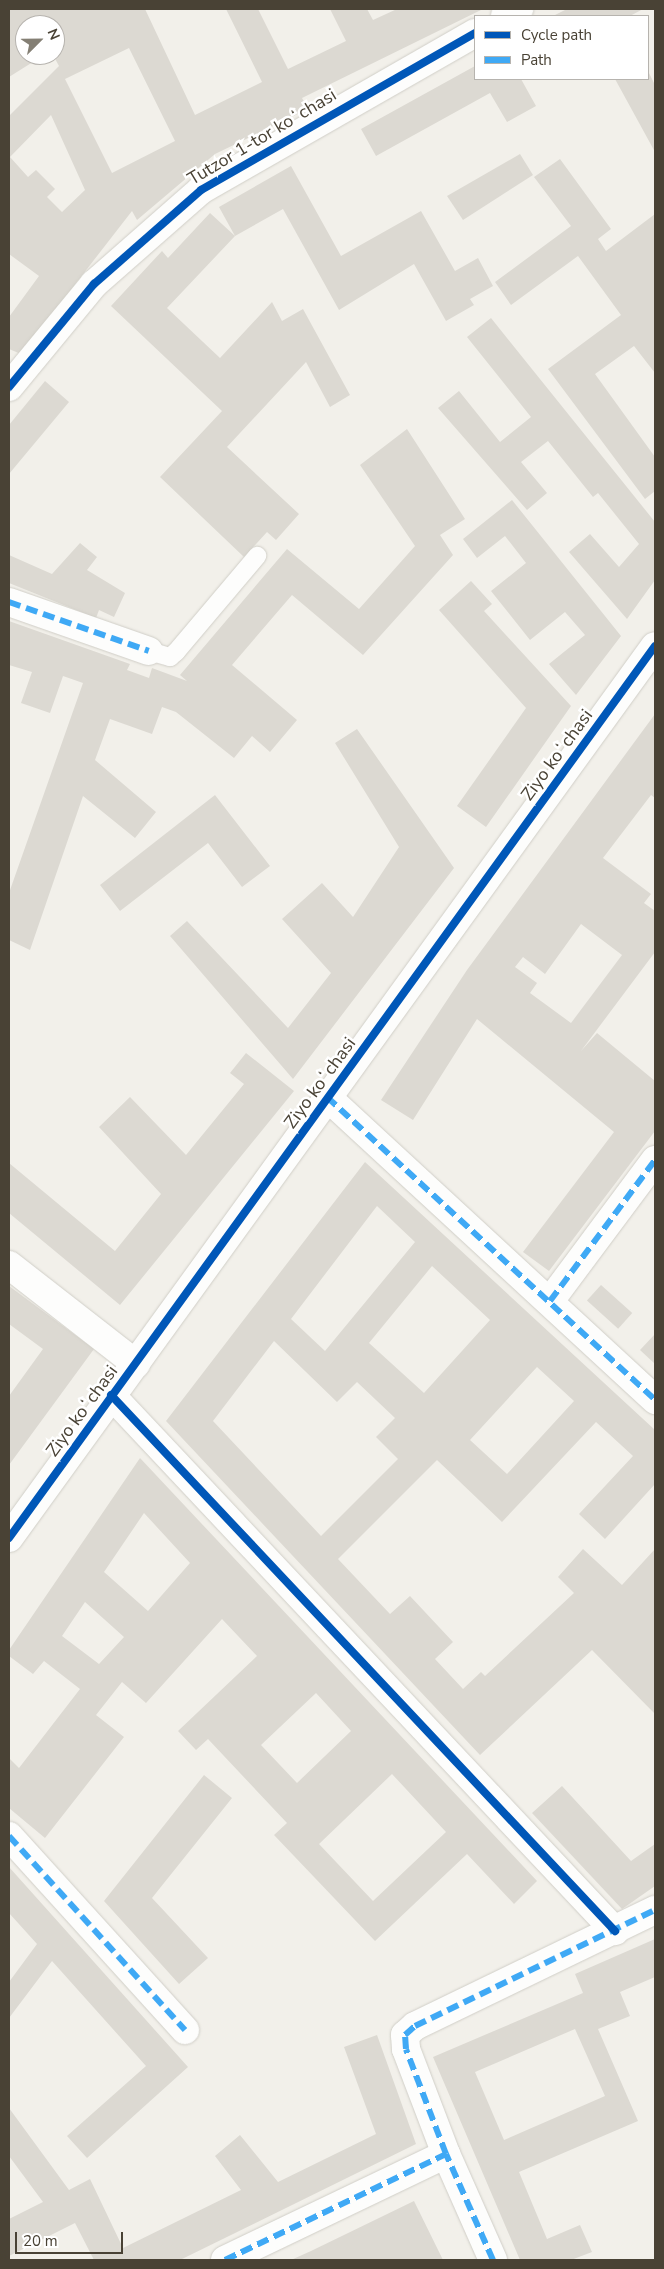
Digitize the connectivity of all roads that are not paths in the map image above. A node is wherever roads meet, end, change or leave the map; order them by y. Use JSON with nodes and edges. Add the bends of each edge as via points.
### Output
{"nodes":[{"id":1,"x":519,"y":9,"type":"edge"},
{"id":2,"x":507,"y":15,"type":"edge"},
{"id":3,"x":474,"y":34,"type":"edge"},
{"id":4,"x":9,"y":387,"type":"edge"},
{"id":5,"x":257,"y":556,"type":"dead end"},
{"id":6,"x":9,"y":602,"type":"edge"},
{"id":7,"x":655,"y":646,"type":"edge"},
{"id":8,"x":149,"y":651,"type":"joint"},
{"id":9,"x":327,"y":1098,"type":"junction"},
{"id":10,"x":655,"y":1160,"type":"edge"},
{"id":11,"x":9,"y":1265,"type":"edge"},
{"id":12,"x":550,"y":1300,"type":"junction"},
{"id":13,"x":136,"y":1364,"type":"junction"},
{"id":14,"x":112,"y":1395,"type":"junction"},
{"id":15,"x":655,"y":1400,"type":"edge"},
{"id":16,"x":9,"y":1538,"type":"edge"},
{"id":17,"x":9,"y":1836,"type":"edge"},
{"id":18,"x":655,"y":1910,"type":"edge"},
{"id":19,"x":615,"y":1931,"type":"junction"},
{"id":20,"x":185,"y":2030,"type":"dead end"},
{"id":21,"x":446,"y":2154,"type":"junction"},
{"id":22,"x":225,"y":2260,"type":"edge"},
{"id":23,"x":493,"y":2260,"type":"edge"}],
"edges":[{"from":1,"to":2,"type":"street"},
{"from":3,"to":4,"type":"street","name":"Tutzor 1-tor koʻchasi","via":[[201,190],[94,284]]},
{"from":5,"to":8,"type":"lane","via":[[176,652],[170,657]]},
{"from":6,"to":8,"type":"street"},
{"from":7,"to":9,"type":"street","name":"Ziyo koʻchasi"},
{"from":9,"to":12,"type":"street"},
{"from":9,"to":13,"type":"street","name":"Ziyo koʻchasi"},
{"from":10,"to":12,"type":"street"},
{"from":11,"to":13,"type":"street"},
{"from":12,"to":15,"type":"street"},
{"from":13,"to":14,"type":"street","name":"Ziyo koʻchasi"},
{"from":14,"to":16,"type":"street","name":"Ziyo koʻchasi"},
{"from":14,"to":19,"type":"street"},
{"from":17,"to":20,"type":"street"},
{"from":18,"to":19,"type":"street"},
{"from":19,"to":21,"type":"street","via":[[408,2030],[406,2049]]},
{"from":21,"to":22,"type":"street"},
{"from":21,"to":23,"type":"street"}]}
